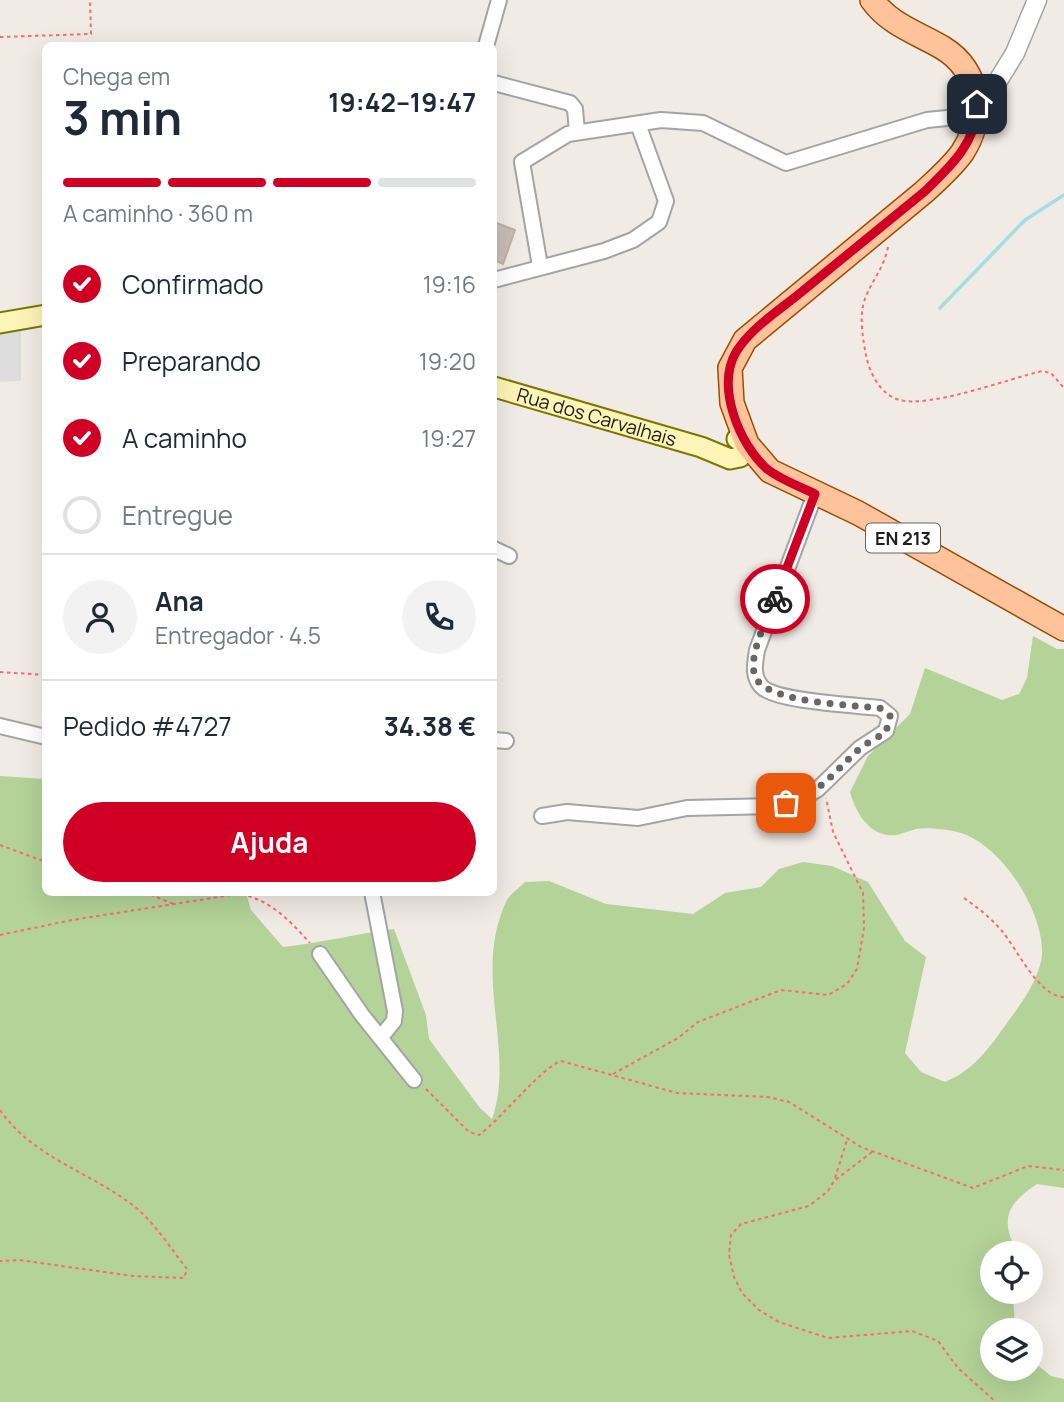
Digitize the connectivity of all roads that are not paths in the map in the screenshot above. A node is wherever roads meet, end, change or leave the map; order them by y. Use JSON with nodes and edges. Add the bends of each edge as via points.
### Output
{"nodes":[{"id":1,"x":499,"y":0,"type":"edge"},
{"id":2,"x":872,"y":0,"type":"edge"},
{"id":3,"x":1037,"y":0,"type":"edge"},
{"id":4,"x":487,"y":42,"type":"edge"},
{"id":5,"x":497,"y":84,"type":"edge"},
{"id":6,"x":977,"y":115,"type":"junction"},
{"id":7,"x":638,"y":124,"type":"junction"},
{"id":8,"x":577,"y":132,"type":"junction"},
{"id":9,"x":540,"y":267,"type":"junction"},
{"id":10,"x":497,"y":280,"type":"edge"},
{"id":11,"x":42,"y":316,"type":"edge"},
{"id":12,"x":0,"y":323,"type":"edge"},
{"id":13,"x":497,"y":388,"type":"edge"},
{"id":14,"x":735,"y":444,"type":"junction"},
{"id":15,"x":815,"y":494,"type":"junction"},
{"id":16,"x":497,"y":550,"type":"edge"},
{"id":17,"x":509,"y":556,"type":"dead end"},
{"id":18,"x":1064,"y":628,"type":"edge"},
{"id":19,"x":0,"y":726,"type":"edge"},
{"id":20,"x":42,"y":736,"type":"edge"},
{"id":21,"x":542,"y":816,"type":"dead end"},
{"id":22,"x":373,"y":896,"type":"edge"},
{"id":23,"x":320,"y":954,"type":"road end"},
{"id":24,"x":381,"y":1037,"type":"junction"},
{"id":25,"x":414,"y":1080,"type":"road end"}],
"edges":[{"from":1,"to":4,"type":"street"},
{"from":2,"to":6,"type":"main road","via":[[881,13],[959,60],[974,87]]},
{"from":3,"to":6,"type":"street","via":[[1015,53]]},
{"from":5,"to":8,"type":"street","via":[[570,103]]},
{"from":6,"to":7,"type":"street","via":[[927,120],[786,163],[702,123],[661,120]]},
{"from":6,"to":14,"type":"main road","number":"EN 213","via":[[962,152],[949,168],[762,324],[736,353],[729,385]]},
{"from":7,"to":8,"type":"street"},
{"from":7,"to":9,"type":"street","via":[[666,201],[659,222],[633,240],[604,251]]},
{"from":8,"to":9,"type":"street","via":[[522,162]]},
{"from":9,"to":10,"type":"street"},
{"from":11,"to":12,"type":"main road"},
{"from":13,"to":14,"type":"main road","name":"Rua dos Carvalhais","via":[[701,447]]},
{"from":14,"to":15,"type":"main road","number":"EN 213","via":[[770,471]]},
{"from":15,"to":18,"type":"main road","number":"EN 213","via":[[869,519]]},
{"from":15,"to":21,"type":"street","via":[[757,650],[754,674],[763,689],[781,696],[880,708],[890,716],[886,732],[860,748],[800,800],[772,806],[687,808],[638,818],[567,812]]},
{"from":16,"to":17,"type":"street"},
{"from":19,"to":20,"type":"street"},
{"from":22,"to":24,"type":"street","via":[[395,1011],[394,1021]]},
{"from":23,"to":24,"type":"street"},
{"from":24,"to":25,"type":"street"}]}
